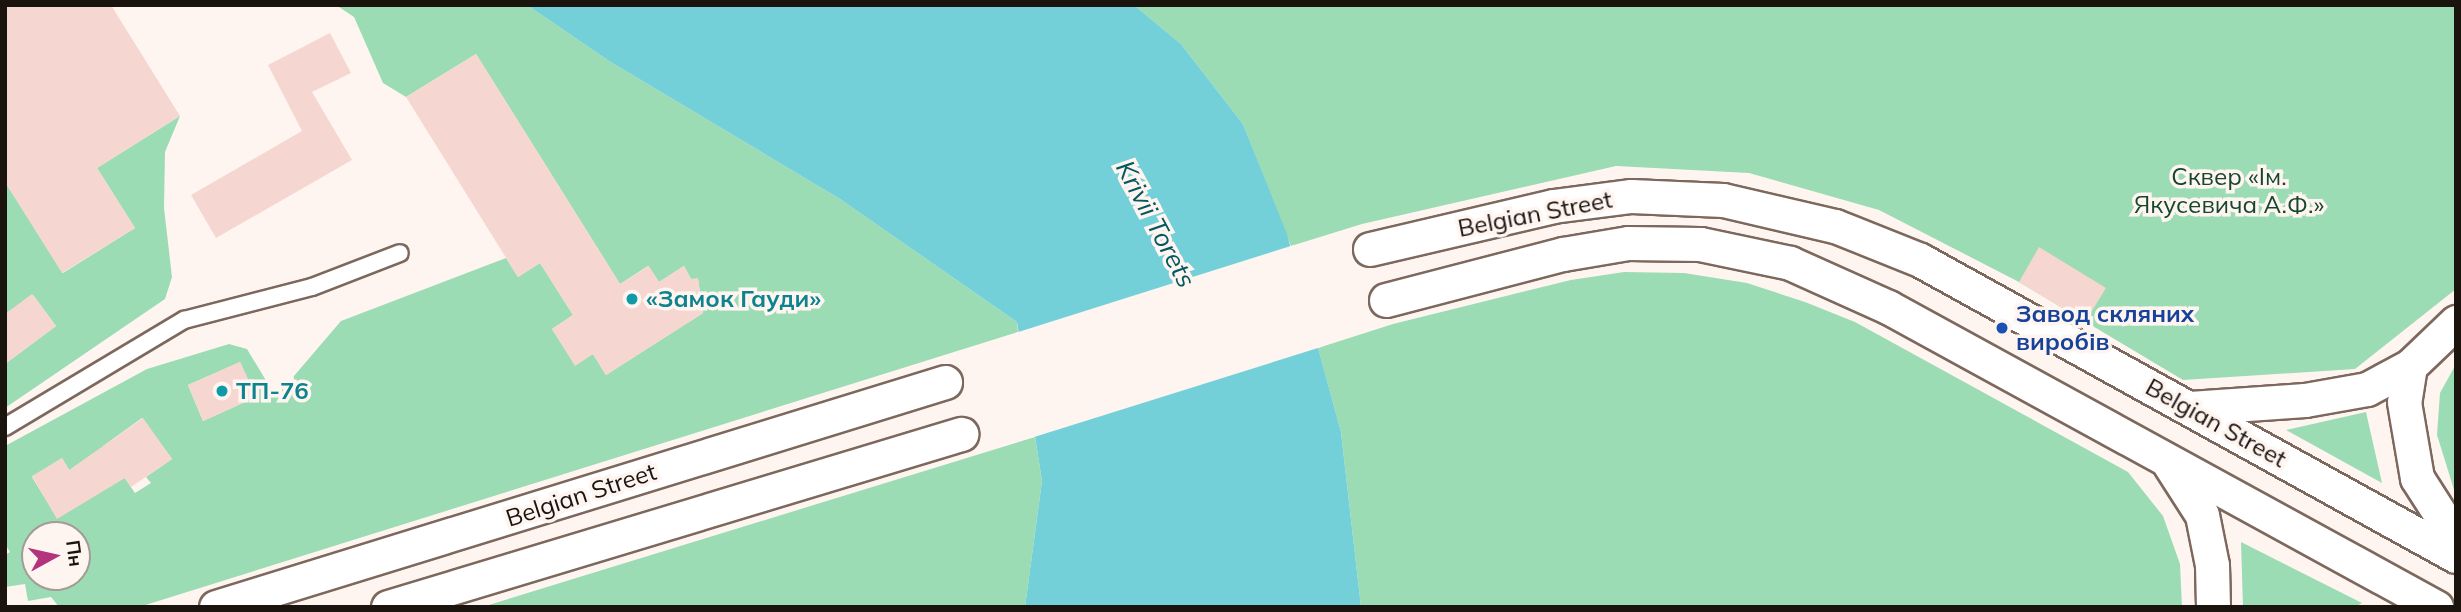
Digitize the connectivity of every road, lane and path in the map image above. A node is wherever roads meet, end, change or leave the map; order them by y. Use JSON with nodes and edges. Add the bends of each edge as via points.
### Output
{"nodes":[{"id":1,"x":1370,"y":249,"type":"dead end"},
{"id":2,"x":400,"y":253,"type":"dead end"},
{"id":3,"x":1386,"y":300,"type":"dead end"},
{"id":4,"x":2456,"y":322,"type":"edge"},
{"id":5,"x":2410,"y":366,"type":"junction"},
{"id":6,"x":946,"y":382,"type":"dead end"},
{"id":7,"x":2190,"y":408,"type":"junction"},
{"id":8,"x":5,"y":427,"type":"edge"},
{"id":9,"x":961,"y":434,"type":"dead end"},
{"id":10,"x":2169,"y":463,"type":"junction"},
{"id":11,"x":2456,"y":539,"type":"edge"},
{"id":12,"x":2456,"y":556,"type":"edge"},
{"id":13,"x":216,"y":607,"type":"edge"},
{"id":14,"x":388,"y":607,"type":"edge"},
{"id":15,"x":2213,"y":607,"type":"edge"},
{"id":16,"x":2436,"y":607,"type":"edge"}],
"edges":[{"from":1,"to":7,"type":"street","name":"Belgian Street","via":[[1553,206],[1631,197],[1751,205],[1835,226],[1920,260]]},
{"from":2,"to":8,"type":"lane","via":[[312,287],[184,320]]},
{"from":3,"to":10,"type":"street","name":"Belgian Street","via":[[1563,254],[1628,243],[1687,243],[1744,252],[1827,276]]},
{"from":4,"to":5,"type":"street"},
{"from":5,"to":7,"type":"street","via":[[2367,389],[2342,395]]},
{"from":5,"to":11,"type":"street","via":[[2404,402],[2417,478]]},
{"from":6,"to":13,"type":"street","name":"Belgian Street"},
{"from":7,"to":12,"type":"street","name":"Belgian Street"},
{"from":9,"to":14,"type":"street","name":"Belgian Street"},
{"from":10,"to":15,"type":"street","via":[[2202,515],[2212,565]]},
{"from":10,"to":16,"type":"street","name":"Belgian Street"}]}
